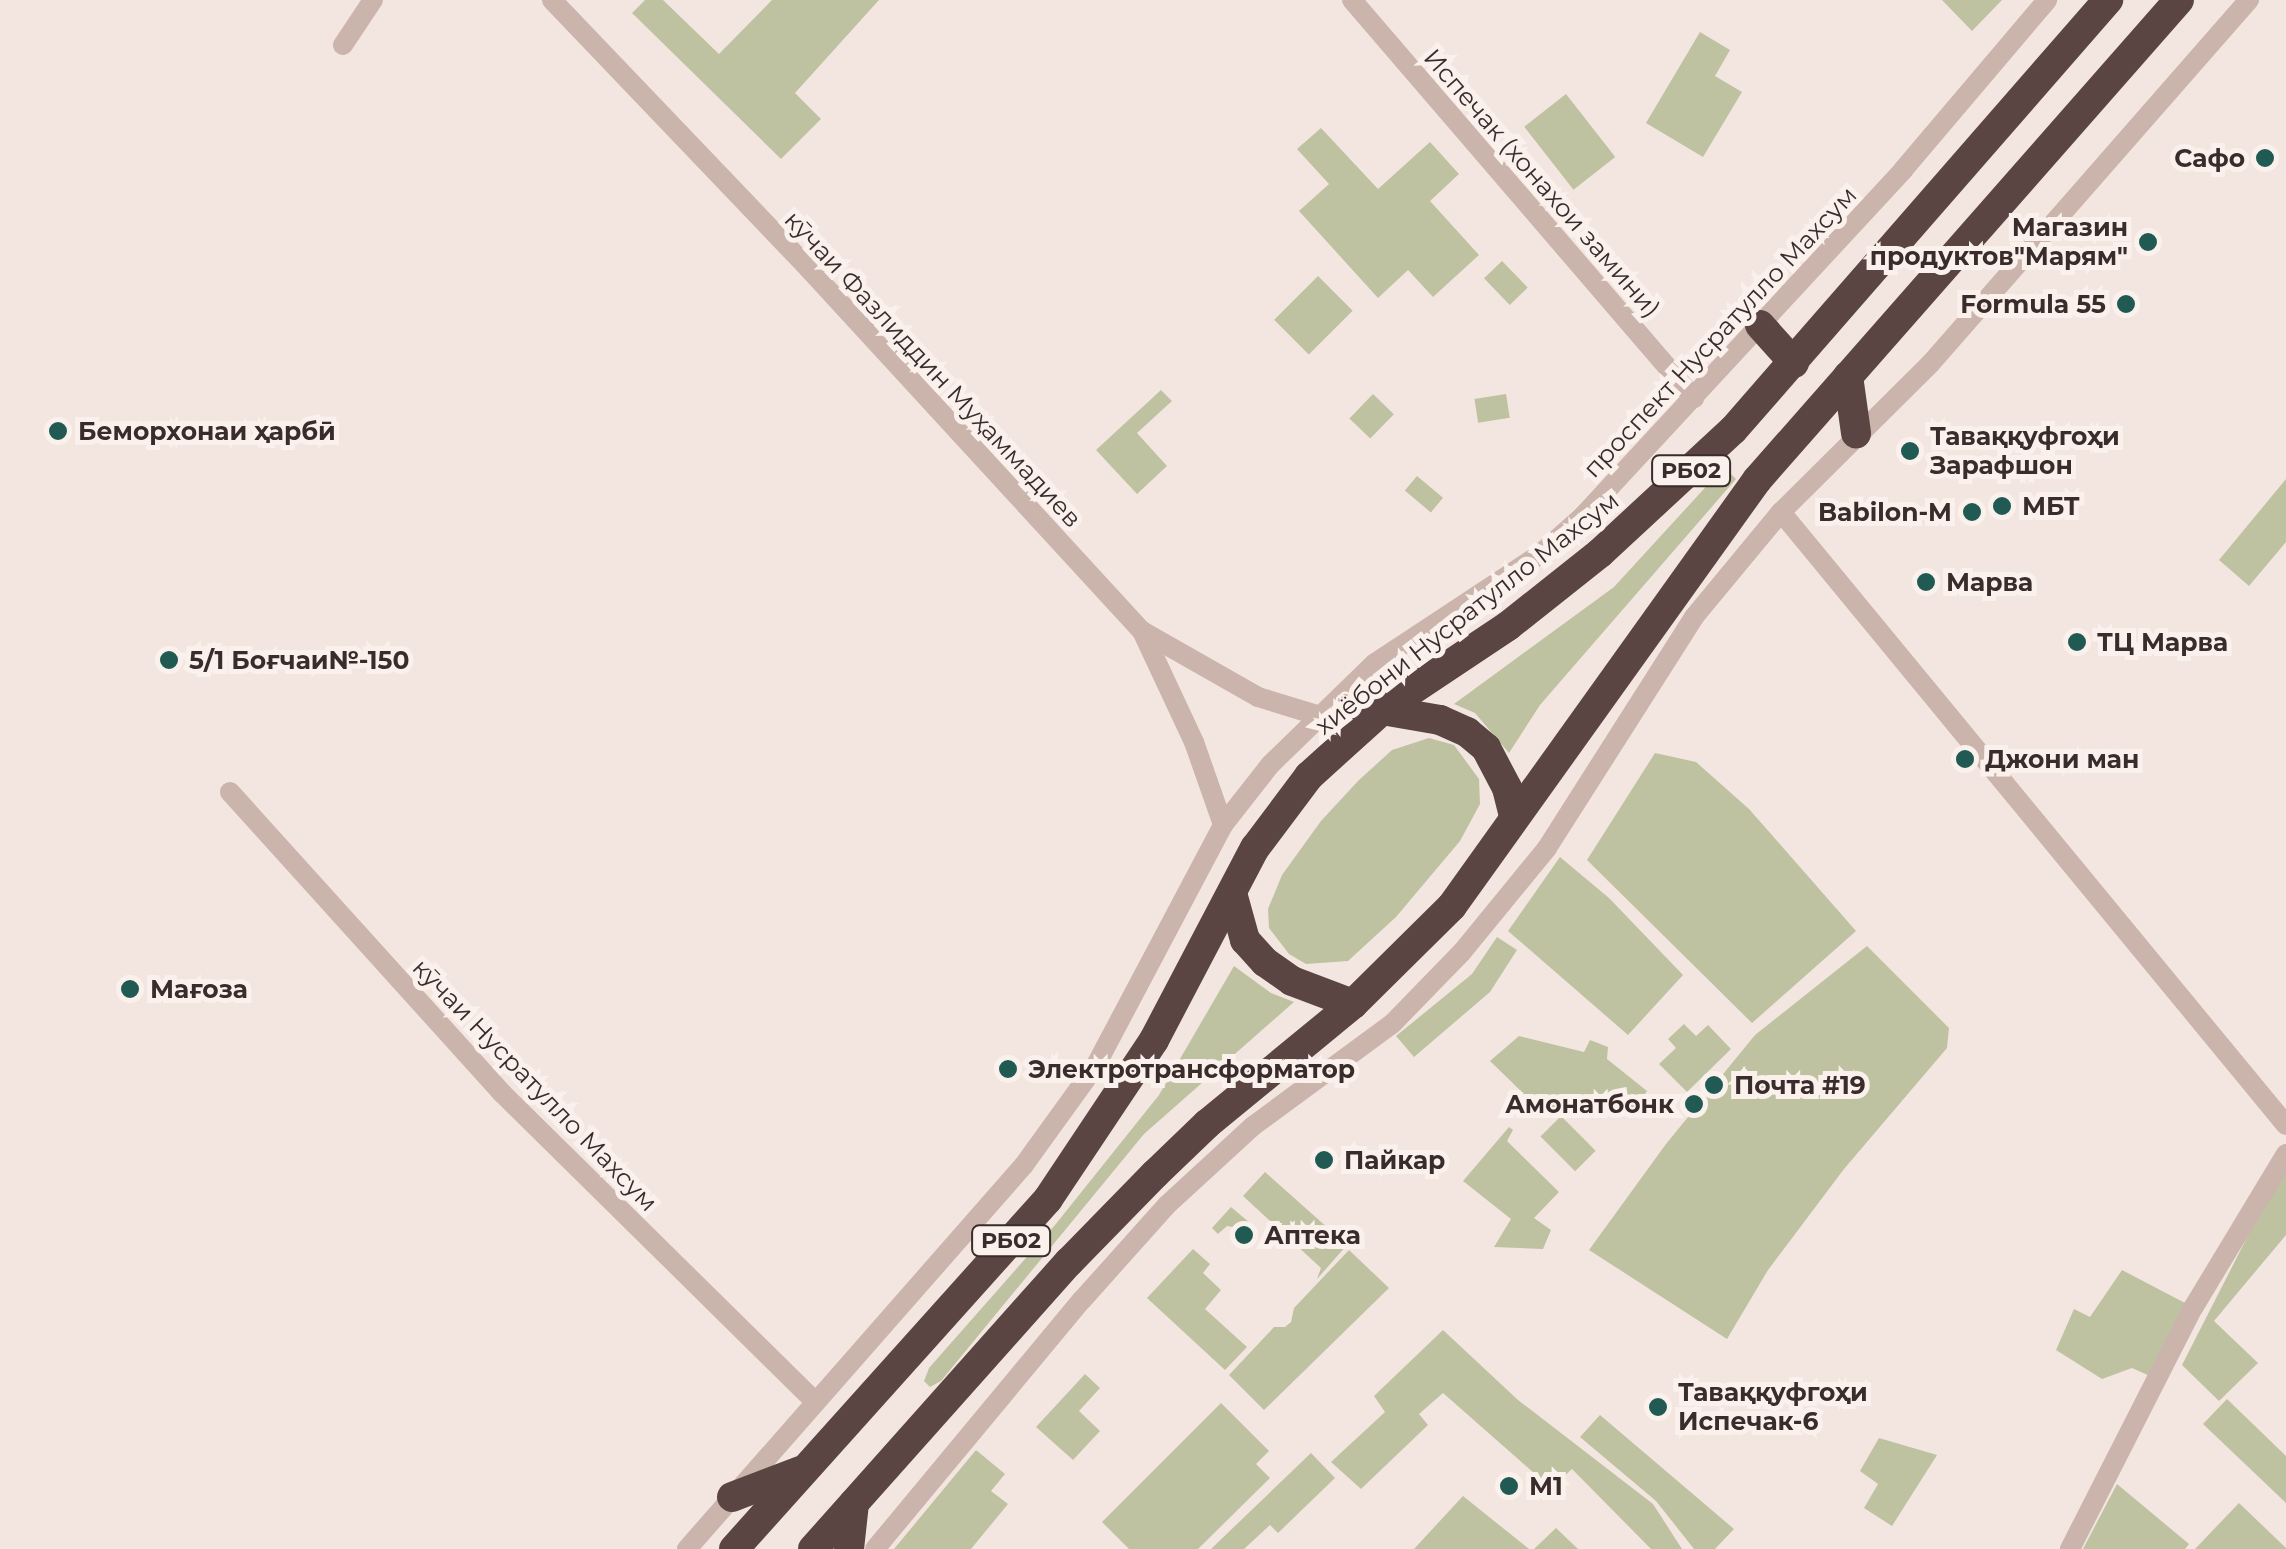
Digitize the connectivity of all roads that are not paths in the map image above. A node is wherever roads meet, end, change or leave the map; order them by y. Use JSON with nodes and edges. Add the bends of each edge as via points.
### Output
{"nodes":[{"id":1,"x":373,"y":0,"type":"edge"},
{"id":2,"x":552,"y":0,"type":"edge"},
{"id":3,"x":1352,"y":0,"type":"edge"},
{"id":4,"x":2047,"y":0,"type":"edge"},
{"id":5,"x":2108,"y":0,"type":"edge"},
{"id":6,"x":2179,"y":0,"type":"edge"},
{"id":7,"x":2249,"y":0,"type":"edge"},
{"id":8,"x":343,"y":45,"type":"dead end"},
{"id":9,"x":1760,"y":326,"type":"junction"},
{"id":10,"x":1794,"y":363,"type":"junction"},
{"id":11,"x":1848,"y":376,"type":"junction"},
{"id":12,"x":1694,"y":398,"type":"junction"},
{"id":13,"x":1856,"y":433,"type":"junction"},
{"id":14,"x":1781,"y":512,"type":"junction"},
{"id":15,"x":1142,"y":631,"type":"junction"},
{"id":16,"x":1382,"y":710,"type":"junction"},
{"id":17,"x":1317,"y":715,"type":"junction"},
{"id":18,"x":230,"y":792,"type":"dead end"},
{"id":19,"x":1514,"y":816,"type":"junction"},
{"id":20,"x":1223,"y":825,"type":"junction"},
{"id":21,"x":1232,"y":893,"type":"junction"},
{"id":22,"x":1353,"y":1004,"type":"junction"},
{"id":23,"x":2286,"y":1125,"type":"edge"},
{"id":24,"x":2286,"y":1154,"type":"edge"},
{"id":25,"x":815,"y":1402,"type":"junction"},
{"id":26,"x":803,"y":1470,"type":"junction"},
{"id":27,"x":732,"y":1497,"type":"junction"},
{"id":28,"x":854,"y":1503,"type":"junction"},
{"id":29,"x":687,"y":1549,"type":"edge"},
{"id":30,"x":734,"y":1549,"type":"edge"},
{"id":31,"x":813,"y":1549,"type":"edge"},
{"id":32,"x":850,"y":1549,"type":"edge"},
{"id":33,"x":875,"y":1549,"type":"edge"},
{"id":34,"x":2070,"y":1549,"type":"edge"}],
"edges":[{"from":1,"to":8,"type":"street"},
{"from":2,"to":15,"type":"street","name":"кӯчаи Фазлиддин Муҳаммадиев"},
{"from":3,"to":12,"type":"street","name":"Испечак (хонахои замини)"},
{"from":4,"to":9,"type":"street","name":"проспект Нусратулло Махсум"},
{"from":5,"to":10,"type":"highway","name":"хиёбони Нусратулло Махсум","number":"РБ02"},
{"from":6,"to":11,"type":"highway","number":"РБ02"},
{"from":7,"to":13,"type":"street","via":[[1931,363]]},
{"from":9,"to":10,"type":"highway"},
{"from":9,"to":12,"type":"street","name":"проспект Нусратулло Махсум"},
{"from":10,"to":16,"type":"highway","name":"хиёбони Нусратулло Махсум","number":"РБ02","via":[[1733,430],[1600,553],[1508,626]]},
{"from":11,"to":13,"type":"highway"},
{"from":11,"to":19,"type":"highway","number":"РБ02","via":[[1757,480]]},
{"from":12,"to":17,"type":"street","name":"проспект Нусратулло Махсум","via":[[1539,554],[1375,663]]},
{"from":13,"to":14,"type":"street"},
{"from":14,"to":23,"type":"street"},
{"from":14,"to":33,"type":"street","via":[[1694,618],[1547,848],[1462,952],[1392,1024],[1253,1126],[1167,1204]]},
{"from":15,"to":17,"type":"street","name":"кӯчаи Фазлиддин Муҳаммадиев","via":[[1258,697]]},
{"from":15,"to":20,"type":"street","via":[[1194,742]]},
{"from":16,"to":19,"type":"highway","via":[[1467,732],[1486,748]]},
{"from":16,"to":21,"type":"highway","name":"хиёбони Нусратулло Махсум","number":"РБ02","via":[[1309,776],[1255,848]]},
{"from":17,"to":20,"type":"street","name":"проспект Нусратулло Махсум"},
{"from":18,"to":25,"type":"street","name":"кӯчаи Нусратулло Махсум","via":[[502,1093]]},
{"from":19,"to":22,"type":"highway","number":"РБ02","via":[[1452,906]]},
{"from":20,"to":25,"type":"street","name":"проспект Нусратулло Махсум","via":[[1096,1065],[1024,1165]]},
{"from":21,"to":22,"type":"highway","via":[[1246,940],[1264,962],[1292,981]]},
{"from":21,"to":26,"type":"highway","name":"хиёбони Нусратулло Махсум","number":"РБ02","via":[[1154,1040],[1048,1199]]},
{"from":22,"to":28,"type":"highway","number":"РБ02","via":[[1154,1174]]},
{"from":24,"to":34,"type":"street","via":[[2194,1308]]},
{"from":25,"to":27,"type":"street","name":"проспект Нусратулло Махсум"},
{"from":26,"to":27,"type":"highway"},
{"from":26,"to":30,"type":"highway","name":"хиёбони Нусратулло Махсум","number":"РБ02"},
{"from":27,"to":29,"type":"street","name":"проспект Нусратулло Махсум"},
{"from":28,"to":31,"type":"highway","number":"РБ02"},
{"from":28,"to":32,"type":"highway"}]}
